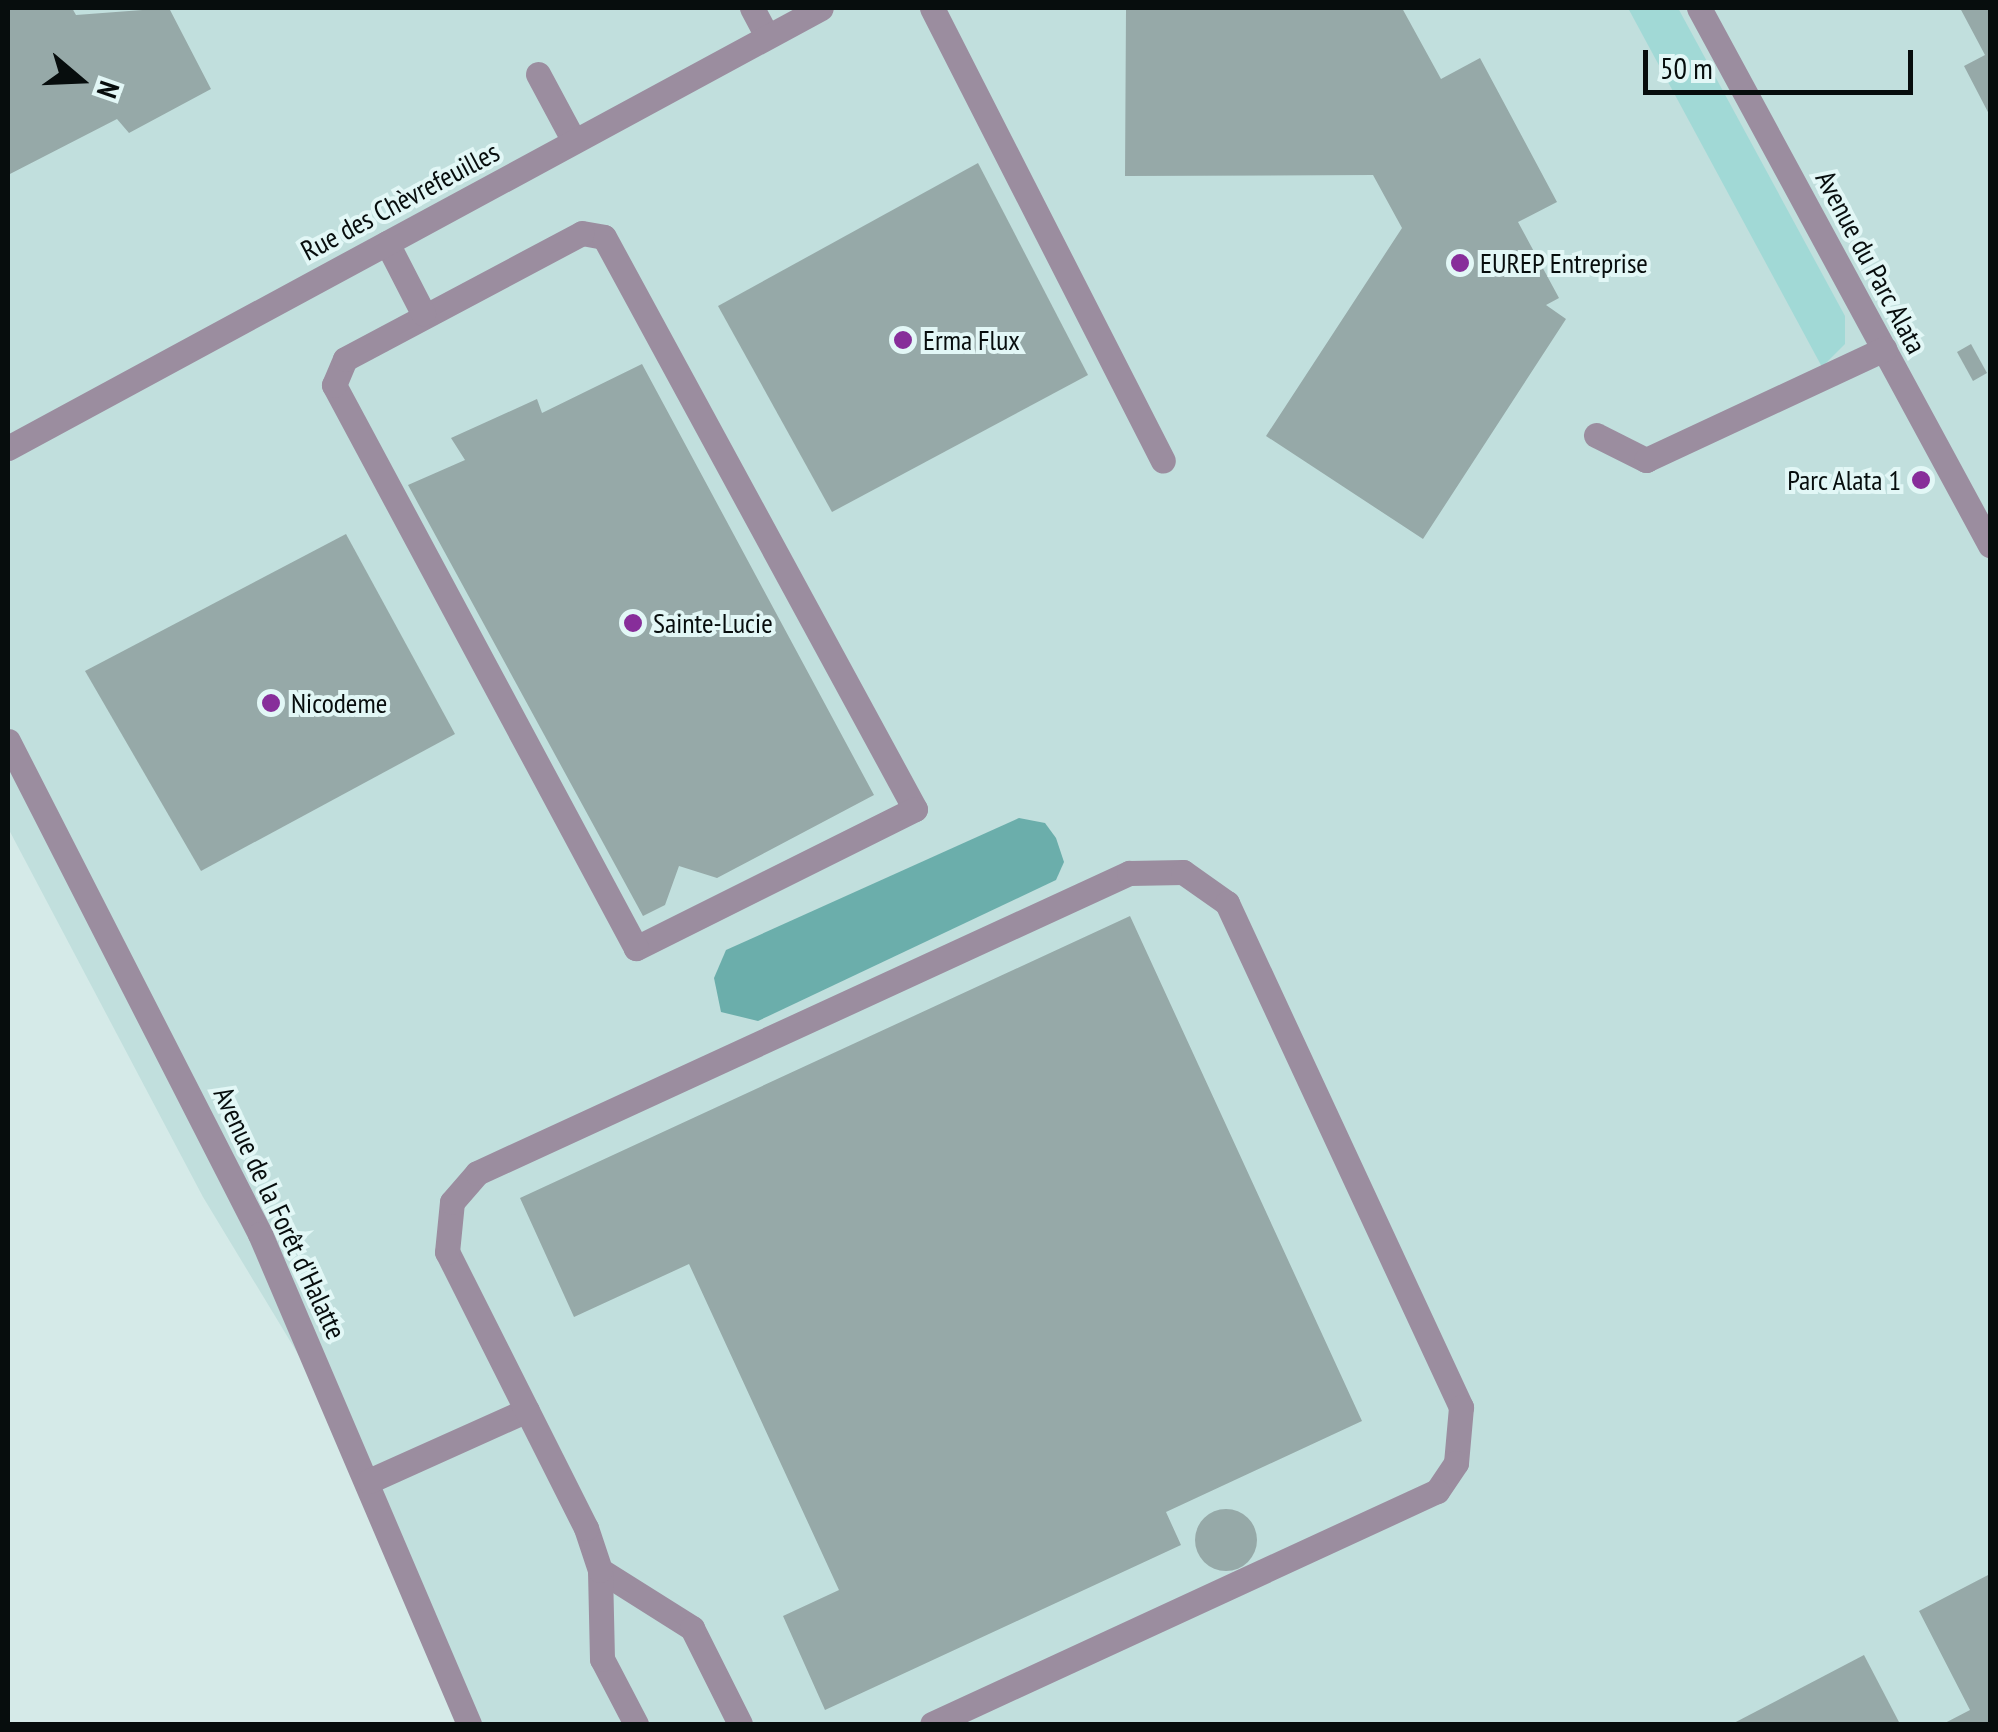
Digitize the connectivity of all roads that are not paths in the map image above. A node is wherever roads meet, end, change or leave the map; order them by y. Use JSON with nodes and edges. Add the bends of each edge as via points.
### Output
{"nodes":[{"id":1,"x":752,"y":8,"type":"edge"},
{"id":2,"x":821,"y":8,"type":"edge"},
{"id":3,"x":932,"y":8,"type":"edge"},
{"id":4,"x":1699,"y":8,"type":"edge"},
{"id":5,"x":767,"y":36,"type":"junction"},
{"id":6,"x":538,"y":74,"type":"dead end"},
{"id":7,"x":574,"y":141,"type":"junction"},
{"id":8,"x":386,"y":242,"type":"junction"},
{"id":9,"x":423,"y":313,"type":"junction"},
{"id":10,"x":1884,"y":349,"type":"junction"},
{"id":11,"x":1596,"y":435,"type":"dead end"},
{"id":12,"x":8,"y":448,"type":"edge"},
{"id":13,"x":1163,"y":460,"type":"dead end"},
{"id":14,"x":1990,"y":545,"type":"edge"},
{"id":15,"x":8,"y":741,"type":"edge"},
{"id":16,"x":527,"y":1410,"type":"junction"},
{"id":17,"x":369,"y":1481,"type":"junction"},
{"id":18,"x":600,"y":1570,"type":"junction"},
{"id":19,"x":469,"y":1724,"type":"edge"},
{"id":20,"x":636,"y":1724,"type":"edge"},
{"id":21,"x":740,"y":1724,"type":"edge"},
{"id":22,"x":932,"y":1724,"type":"edge"}],
"edges":[{"from":1,"to":5,"type":"street"},
{"from":2,"to":5,"type":"street","name":"Rue des Chèvrefeuilles"},
{"from":3,"to":13,"type":"street"},
{"from":4,"to":10,"type":"street","name":"Avenue du Parc Alata"},
{"from":5,"to":7,"type":"street","name":"Rue des Chèvrefeuilles"},
{"from":6,"to":7,"type":"street"},
{"from":7,"to":8,"type":"street","name":"Rue des Chèvrefeuilles"},
{"from":8,"to":9,"type":"street"},
{"from":8,"to":12,"type":"street","name":"Rue des Chèvrefeuilles"},
{"from":9,"to":9,"type":"street","via":[[345,359],[334,386],[636,948],[915,809],[604,237],[582,233]]},
{"from":10,"to":11,"type":"street","via":[[1646,460]]},
{"from":10,"to":14,"type":"street","name":"Avenue du Parc Alata"},
{"from":15,"to":17,"type":"street","name":"Avenue de la Forêt d'Halatte","via":[[236,1183]]},
{"from":16,"to":17,"type":"street"},
{"from":16,"to":18,"type":"street"},
{"from":16,"to":22,"type":"street","via":[[447,1252],[448,1212],[477,1173],[1129,873],[1162,869],[1202,881],[1227,903],[1461,1407],[1456,1463],[1437,1491]]},
{"from":17,"to":19,"type":"street","name":"Avenue de la Forêt d'Halatte"},
{"from":18,"to":20,"type":"street","via":[[602,1659]]},
{"from":18,"to":21,"type":"street","via":[[692,1628]]}]}
